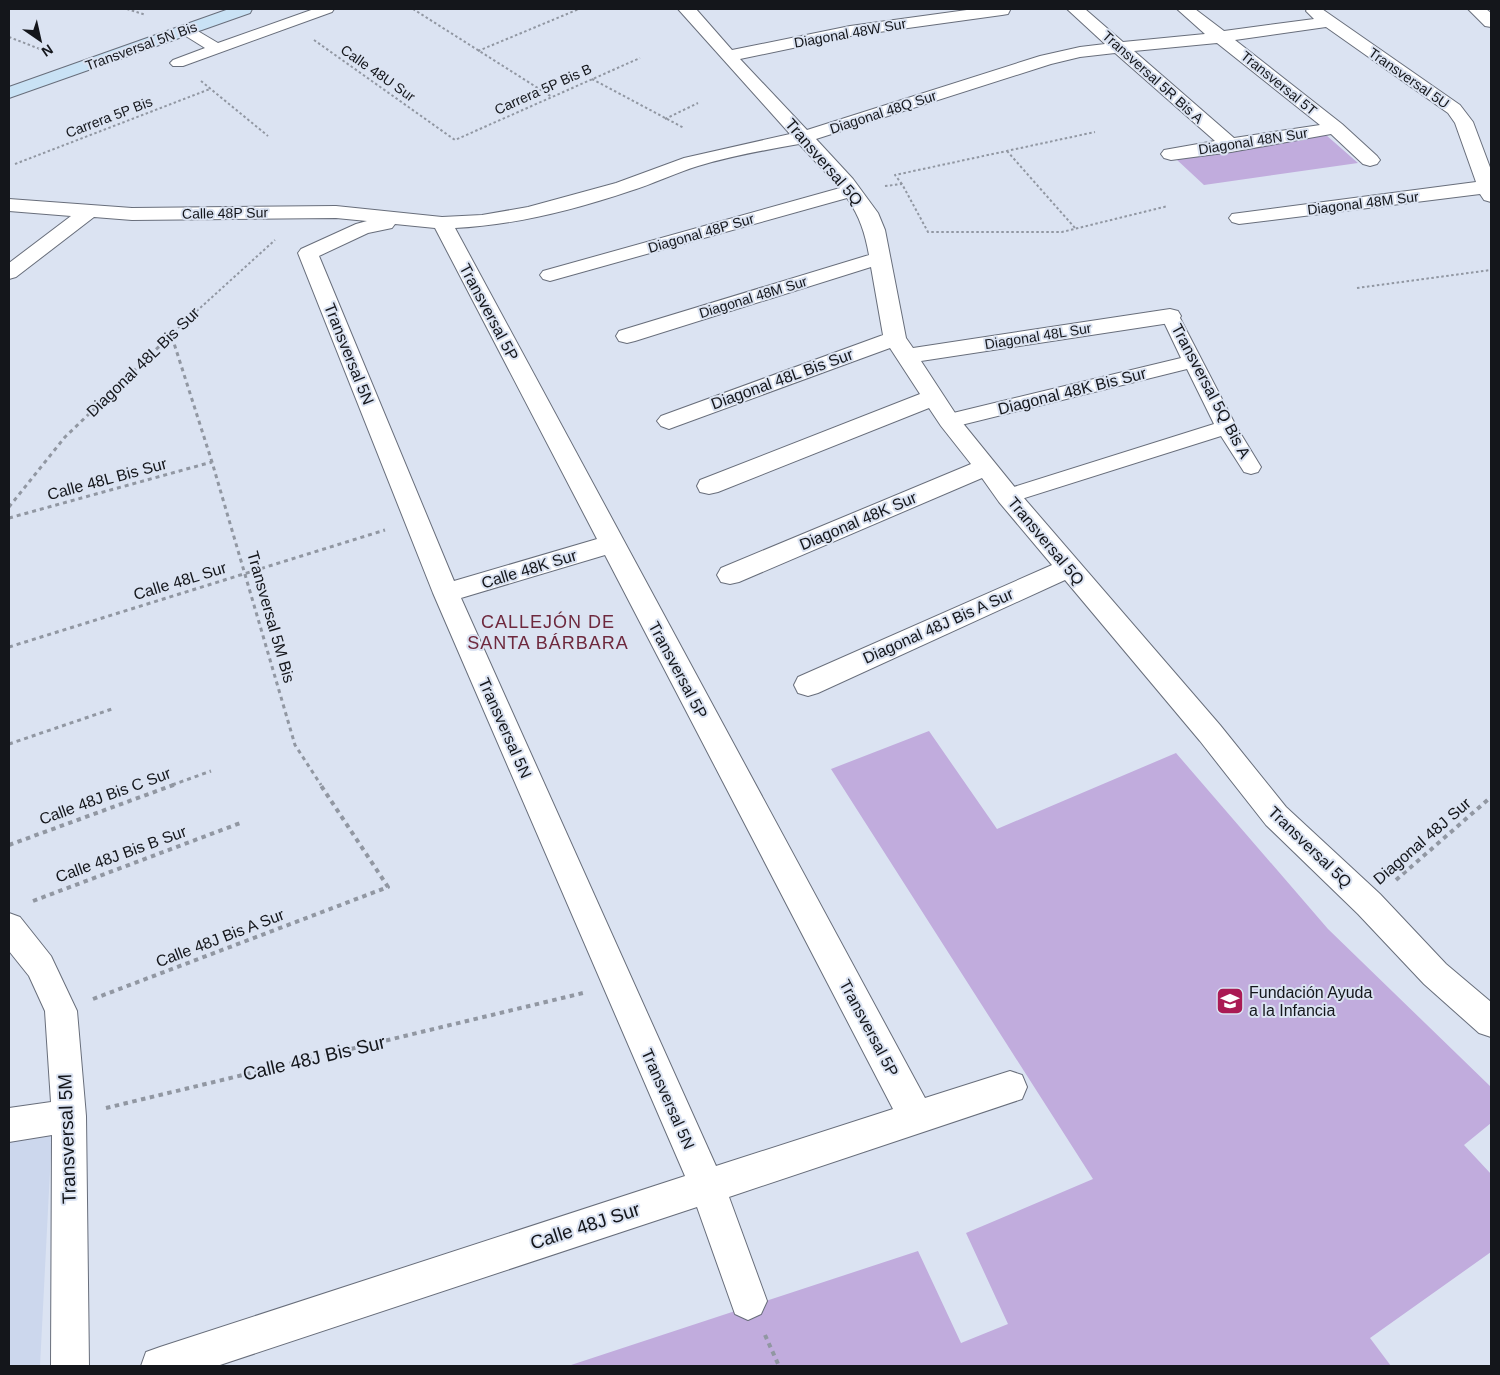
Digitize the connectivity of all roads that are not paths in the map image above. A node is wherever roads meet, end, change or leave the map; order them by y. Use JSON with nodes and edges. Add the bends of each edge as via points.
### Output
{"nodes":[{"id":1,"x":244,"y":9,"type":"edge"},
{"id":2,"x":327,"y":9,"type":"edge"},
{"id":3,"x":686,"y":9,"type":"edge"},
{"id":4,"x":1002,"y":9,"type":"edge"},
{"id":5,"x":1075,"y":9,"type":"edge"},
{"id":6,"x":1185,"y":9,"type":"edge"},
{"id":7,"x":1310,"y":9,"type":"edge"},
{"id":8,"x":1476,"y":9,"type":"edge"},
{"id":9,"x":1329,"y":22,"type":"junction"},
{"id":10,"x":1491,"y":22,"type":"edge"},
{"id":11,"x":186,"y":30,"type":"junction"},
{"id":12,"x":1221,"y":37,"type":"junction"},
{"id":13,"x":217,"y":48,"type":"junction"},
{"id":14,"x":1122,"y":48,"type":"junction"},
{"id":15,"x":728,"y":56,"type":"junction"},
{"id":16,"x":178,"y":63,"type":"road end"},
{"id":17,"x":9,"y":93,"type":"edge"},
{"id":18,"x":1335,"y":128,"type":"junction"},
{"id":19,"x":804,"y":137,"type":"junction"},
{"id":20,"x":1231,"y":146,"type":"junction"},
{"id":21,"x":1171,"y":154,"type":"dead end"},
{"id":22,"x":1370,"y":160,"type":"dead end"},
{"id":23,"x":852,"y":191,"type":"junction"},
{"id":24,"x":1489,"y":192,"type":"edge"},
{"id":25,"x":9,"y":205,"type":"edge"},
{"id":26,"x":88,"y":212,"type":"junction"},
{"id":27,"x":1239,"y":218,"type":"dead end"},
{"id":28,"x":410,"y":219,"type":"junction"},
{"id":29,"x":442,"y":223,"type":"junction"},
{"id":30,"x":880,"y":258,"type":"junction"},
{"id":31,"x":9,"y":274,"type":"edge"},
{"id":32,"x":550,"y":275,"type":"dead end"},
{"id":33,"x":1170,"y":316,"type":"joint"},
{"id":34,"x":627,"y":336,"type":"dead end"},
{"id":35,"x":900,"y":347,"type":"junction"},
{"id":36,"x":1194,"y":362,"type":"junction"},
{"id":37,"x":933,"y":398,"type":"junction"},
{"id":38,"x":669,"y":420,"type":"dead end"},
{"id":39,"x":949,"y":421,"type":"junction"},
{"id":40,"x":1226,"y":427,"type":"junction"},
{"id":41,"x":987,"y":466,"type":"junction"},
{"id":42,"x":1251,"y":467,"type":"dead end"},
{"id":43,"x":709,"y":486,"type":"dead end"},
{"id":44,"x":1008,"y":496,"type":"junction"},
{"id":45,"x":611,"y":544,"type":"junction"},
{"id":46,"x":1068,"y":568,"type":"junction"},
{"id":47,"x":730,"y":576,"type":"dead end"},
{"id":48,"x":446,"y":593,"type":"junction"},
{"id":49,"x":808,"y":685,"type":"dead end"},
{"id":50,"x":18,"y":915,"type":"edge"},
{"id":51,"x":1491,"y":1022,"type":"edge"},
{"id":52,"x":1010,"y":1087,"type":"dead end"},
{"id":53,"x":69,"y":1116,"type":"junction"},
{"id":54,"x":916,"y":1117,"type":"junction"},
{"id":55,"x":9,"y":1125,"type":"edge"},
{"id":56,"x":706,"y":1186,"type":"junction"},
{"id":57,"x":748,"y":1301,"type":"dead end"},
{"id":58,"x":70,"y":1366,"type":"edge"},
{"id":59,"x":160,"y":1366,"type":"edge"}],
"edges":[{"from":1,"to":11,"type":"street","name":"Transversal 5N Bis"},
{"from":2,"to":13,"type":"lane"},
{"from":3,"to":15,"type":"street","name":"Transversal 5Q"},
{"from":4,"to":15,"type":"street","name":"Diagonal 48W Sur","via":[[850,31]]},
{"from":5,"to":14,"type":"street","name":"Transversal 5R Bis A"},
{"from":6,"to":12,"type":"street","name":"Transversal 5T"},
{"from":7,"to":9,"type":"street","name":"Transversal 5U"},
{"from":8,"to":10,"type":"street"},
{"from":9,"to":12,"type":"street","name":"Diagonal 48Q Sur"},
{"from":9,"to":24,"type":"street","name":"Transversal 5U","via":[[1454,110],[1464,122]]},
{"from":11,"to":13,"type":"lane"},
{"from":11,"to":17,"type":"street","name":"Transversal 5N Bis"},
{"from":12,"to":14,"type":"street","name":"Diagonal 48Q Sur"},
{"from":12,"to":18,"type":"street","name":"Transversal 5T"},
{"from":13,"to":16,"type":"lane"},
{"from":14,"to":19,"type":"street","name":"Diagonal 48Q Sur","via":[[1080,52],[1046,60]]},
{"from":14,"to":20,"type":"street","name":"Transversal 5R Bis A"},
{"from":15,"to":19,"type":"street","name":"Transversal 5Q"},
{"from":18,"to":20,"type":"street","name":"Diagonal 48N Sur"},
{"from":18,"to":22,"type":"street","name":"Transversal 5T"},
{"from":19,"to":23,"type":"street","name":"Transversal 5Q"},
{"from":19,"to":29,"type":"street","name":"Diagonal 48Q Sur","via":[[691,162],[623,187],[530,213],[482,221]]},
{"from":20,"to":21,"type":"street","name":"Diagonal 48N Sur"},
{"from":23,"to":30,"type":"street","name":"Transversal 5Q","via":[[868,213]]},
{"from":23,"to":32,"type":"street","name":"Diagonal 48P Sur"},
{"from":24,"to":27,"type":"street","name":"Diagonal 48M Sur"},
{"from":25,"to":26,"type":"street","name":"Calle 48P Sur"},
{"from":26,"to":28,"type":"street","name":"Calle 48P Sur","via":[[336,212]]},
{"from":26,"to":31,"type":"street"},
{"from":28,"to":29,"type":"street","name":"Calle 48P Sur"},
{"from":28,"to":48,"type":"street","name":"Transversal 5N","via":[[363,228],[308,253]]},
{"from":29,"to":45,"type":"street","name":"Transversal 5P"},
{"from":30,"to":34,"type":"street","name":"Diagonal 48M Sur"},
{"from":30,"to":35,"type":"street","name":"Transversal 5Q"},
{"from":33,"to":35,"type":"street","name":"Diagonal 48L Sur"},
{"from":33,"to":36,"type":"lane","name":"Transversal 5Q Bis A"},
{"from":35,"to":37,"type":"street","name":"Transversal 5Q"},
{"from":35,"to":38,"type":"street","name":"Diagonal 48L Bis Sur"},
{"from":36,"to":39,"type":"lane","name":"Diagonal 48K Bis Sur"},
{"from":36,"to":40,"type":"lane","name":"Transversal 5Q Bis A"},
{"from":37,"to":39,"type":"street","name":"Transversal 5Q"},
{"from":37,"to":43,"type":"street"},
{"from":39,"to":41,"type":"street","name":"Transversal 5Q"},
{"from":40,"to":42,"type":"lane","name":"Transversal 5Q Bis A"},
{"from":40,"to":44,"type":"lane"},
{"from":41,"to":44,"type":"street","name":"Transversal 5Q"},
{"from":41,"to":47,"type":"street","name":"Diagonal 48K Sur"},
{"from":44,"to":46,"type":"street","name":"Transversal 5Q"},
{"from":45,"to":48,"type":"street","name":"Calle 48K Sur"},
{"from":45,"to":54,"type":"street","name":"Transversal 5P"},
{"from":46,"to":49,"type":"street","name":"Diagonal 48J Bis A Sur"},
{"from":46,"to":51,"type":"street","name":"Transversal 5Q","via":[[1210,733],[1276,816],[1369,904],[1435,974]]},
{"from":48,"to":56,"type":"street","name":"Transversal 5N"},
{"from":50,"to":53,"type":"street","name":"Transversal 5M","via":[[61,1011]]},
{"from":52,"to":54,"type":"street","name":"Calle 48J Sur"},
{"from":53,"to":55,"type":"street"},
{"from":53,"to":58,"type":"street","name":"Transversal 5M"},
{"from":54,"to":56,"type":"street","name":"Calle 48J Sur"},
{"from":56,"to":57,"type":"street","name":"Transversal 5N"},
{"from":56,"to":59,"type":"street","name":"Calle 48J Sur"}]}
